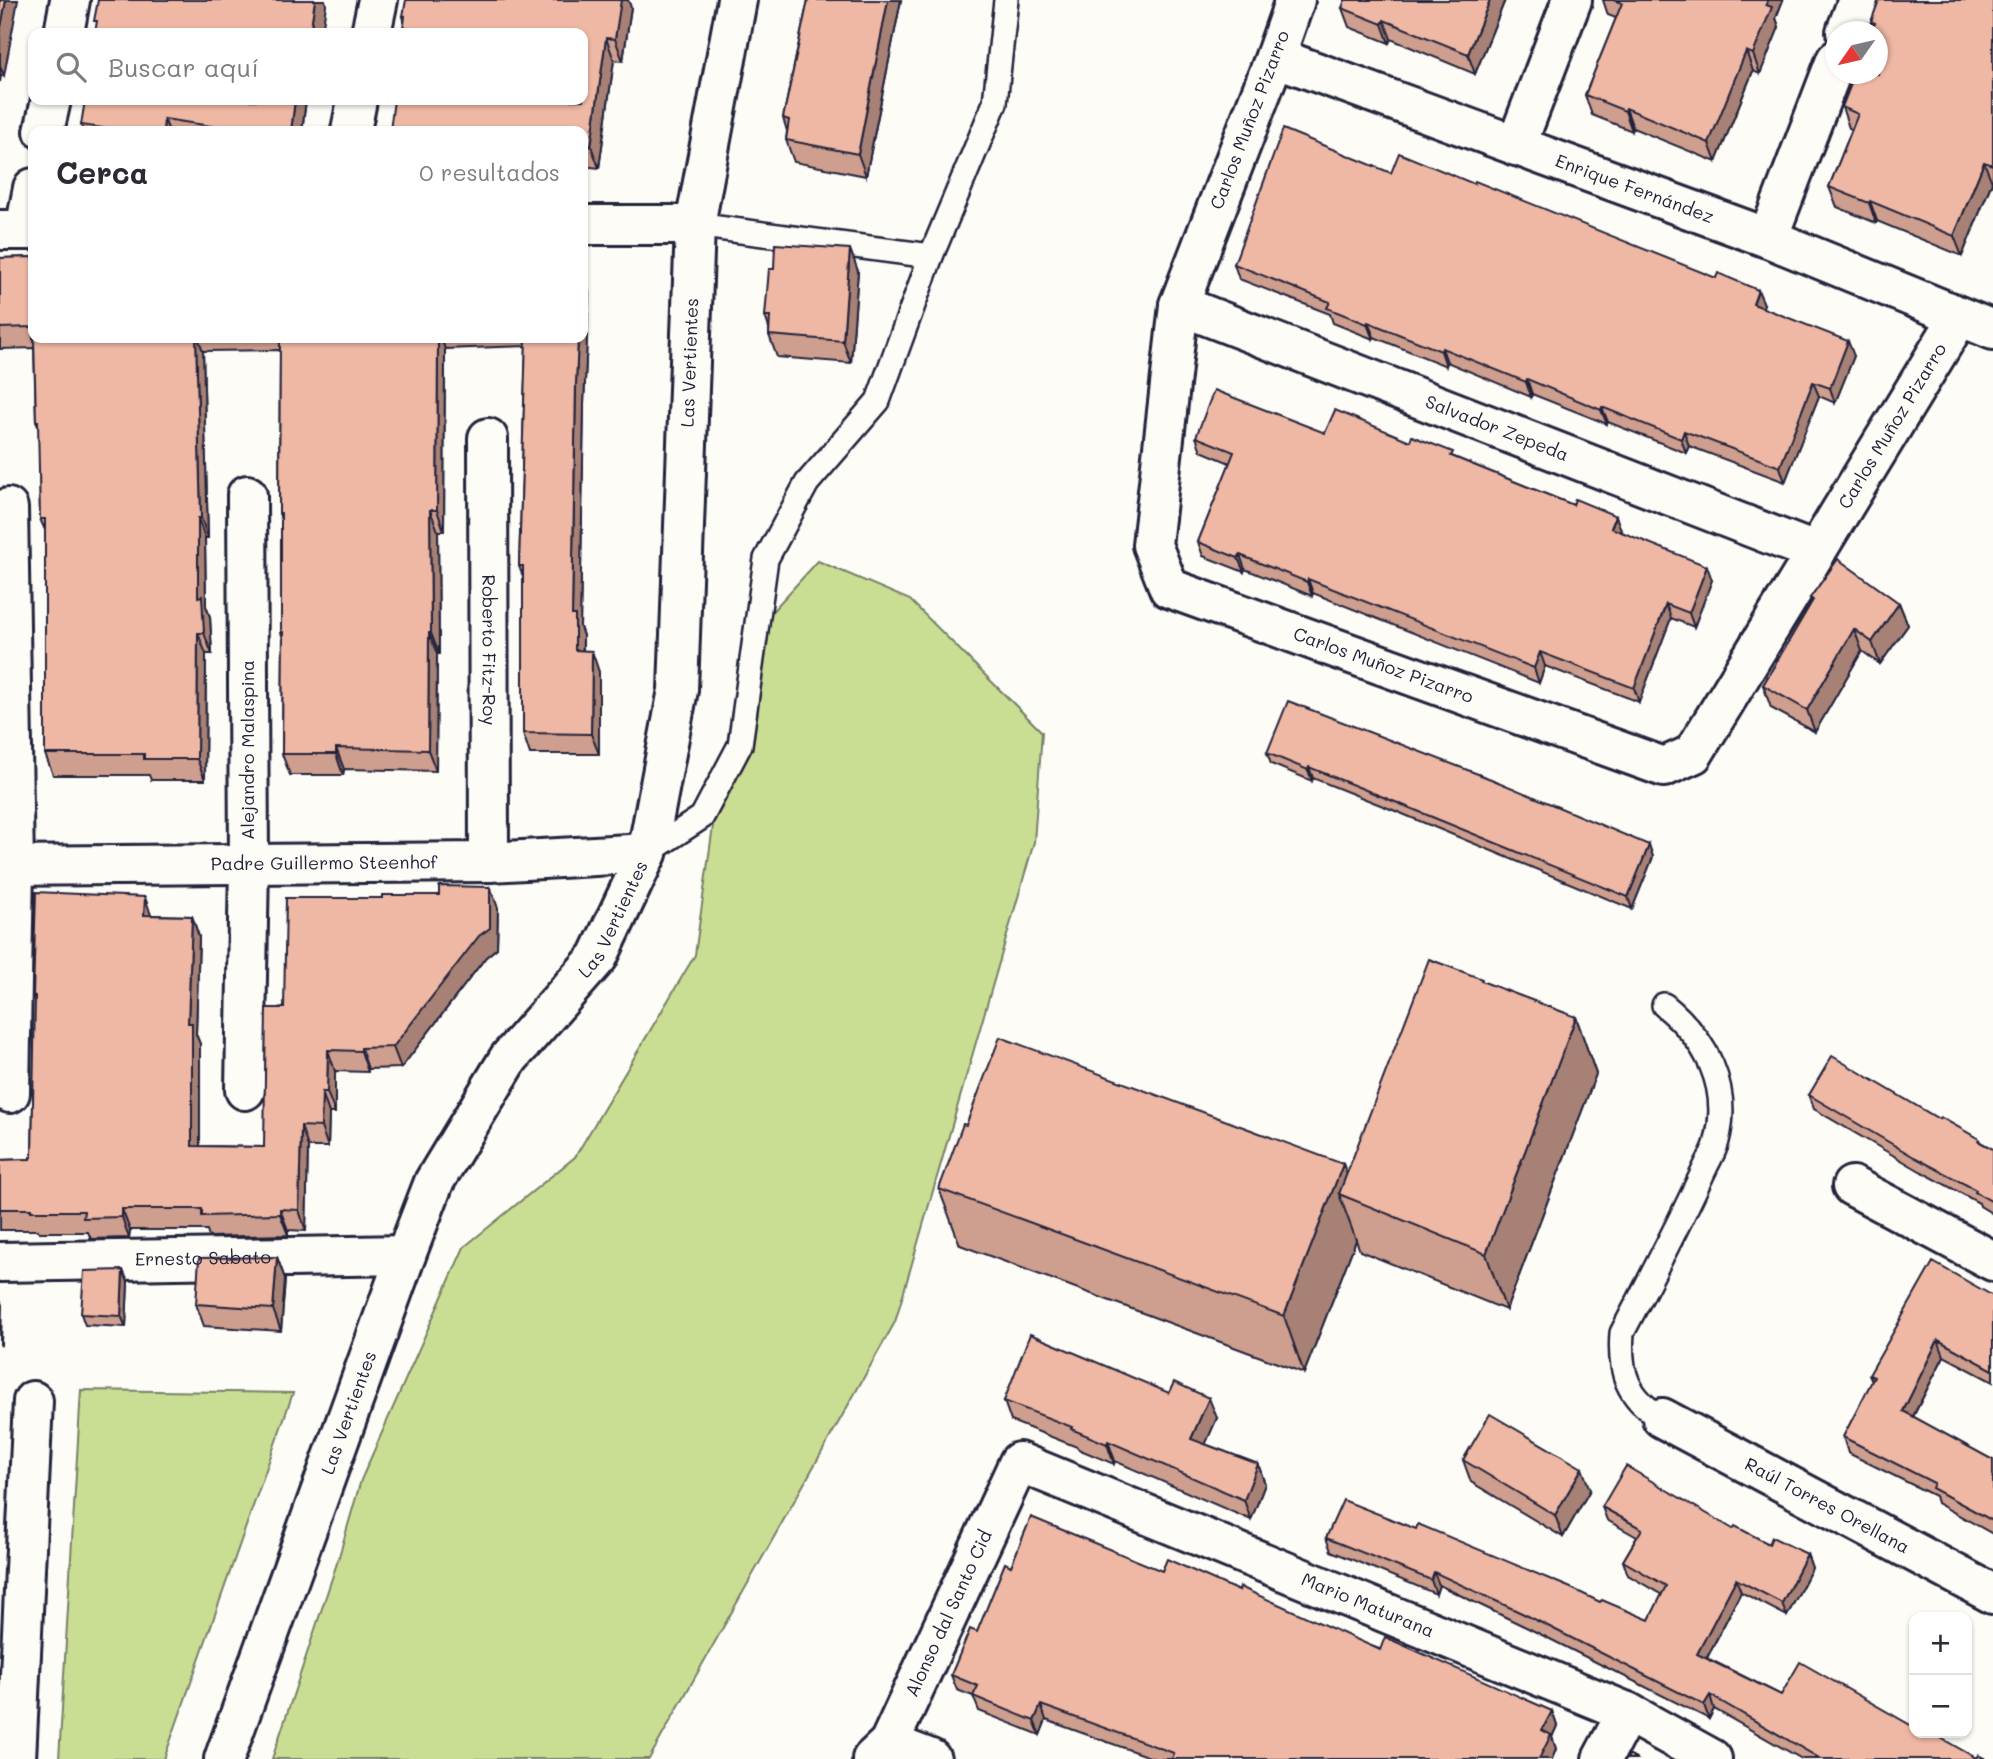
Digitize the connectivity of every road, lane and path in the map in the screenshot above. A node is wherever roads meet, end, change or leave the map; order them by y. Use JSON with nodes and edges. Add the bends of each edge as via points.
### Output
{"nodes":[{"id":1,"x":70,"y":0,"type":"edge"},
{"id":2,"x":378,"y":0,"type":"edge"},
{"id":3,"x":737,"y":0,"type":"edge"},
{"id":4,"x":1006,"y":0,"type":"edge"},
{"id":5,"x":1294,"y":0,"type":"edge"},
{"id":6,"x":1572,"y":0,"type":"edge"},
{"id":7,"x":1858,"y":0,"type":"edge"},
{"id":8,"x":1850,"y":21,"type":"edge"},
{"id":9,"x":65,"y":28,"type":"edge"},
{"id":10,"x":372,"y":28,"type":"edge"},
{"id":11,"x":1275,"y":57,"type":"junction"},
{"id":12,"x":1827,"y":84,"type":"edge"},
{"id":13,"x":50,"y":105,"type":"edge"},
{"id":14,"x":356,"y":105,"type":"edge"},
{"id":15,"x":45,"y":126,"type":"edge"},
{"id":16,"x":352,"y":126,"type":"edge"},
{"id":17,"x":1516,"y":146,"type":"junction"},
{"id":18,"x":28,"y":203,"type":"edge"},
{"id":19,"x":588,"y":225,"type":"edge"},
{"id":20,"x":695,"y":225,"type":"junction"},
{"id":21,"x":19,"y":230,"type":"edge"},
{"id":22,"x":1768,"y":238,"type":"junction"},
{"id":23,"x":930,"y":256,"type":"junction"},
{"id":24,"x":1179,"y":305,"type":"junction"},
{"id":25,"x":1976,"y":323,"type":"edge"},
{"id":26,"x":488,"y":438,"type":"dead end"},
{"id":27,"x":247,"y":495,"type":"dead end"},
{"id":28,"x":8,"y":508,"type":"dead end"},
{"id":29,"x":1815,"y":552,"type":"junction"},
{"id":30,"x":647,"y":853,"type":"junction"},
{"id":31,"x":489,"y":862,"type":"junction"},
{"id":32,"x":249,"y":864,"type":"junction"},
{"id":33,"x":7,"y":866,"type":"edge"},
{"id":34,"x":1664,"y":1005,"type":"dead end"},
{"id":35,"x":245,"y":1090,"type":"dead end"},
{"id":36,"x":10,"y":1093,"type":"dead end"},
{"id":37,"x":1852,"y":1186,"type":"dead end"},
{"id":38,"x":406,"y":1255,"type":"junction"},
{"id":39,"x":1993,"y":1261,"type":"edge"},
{"id":40,"x":0,"y":1262,"type":"edge"},
{"id":41,"x":33,"y":1401,"type":"dead end"},
{"id":42,"x":1662,"y":1418,"type":"joint"},
{"id":43,"x":1018,"y":1462,"type":"joint"},
{"id":44,"x":1993,"y":1594,"type":"edge"},
{"id":45,"x":1627,"y":1712,"type":"junction"},
{"id":46,"x":880,"y":1751,"type":"edge"},
{"id":47,"x":16,"y":1759,"type":"edge"},
{"id":48,"x":224,"y":1759,"type":"edge"},
{"id":49,"x":931,"y":1759,"type":"edge"},
{"id":50,"x":1602,"y":1759,"type":"edge"},
{"id":51,"x":1712,"y":1759,"type":"edge"}],
"edges":[{"from":1,"to":9,"type":"street"},
{"from":2,"to":10,"type":"street"},
{"from":3,"to":20,"type":"street","name":"Las Vertientes"},
{"from":4,"to":23,"type":"lane","via":[[995,103]]},
{"from":5,"to":11,"type":"street","name":"Carlos Muñoz Pizarro"},
{"from":6,"to":17,"type":"street"},
{"from":7,"to":8,"type":"street"},
{"from":11,"to":17,"type":"street","name":"Enrique Fernández"},
{"from":11,"to":24,"type":"street","name":"Carlos Muñoz Pizarro"},
{"from":12,"to":22,"type":"street"},
{"from":13,"to":15,"type":"street"},
{"from":14,"to":16,"type":"street"},
{"from":17,"to":22,"type":"street","name":"Enrique Fernández"},
{"from":18,"to":21,"type":"street"},
{"from":19,"to":20,"type":"street"},
{"from":20,"to":23,"type":"lane"},
{"from":20,"to":30,"type":"street","name":"Las Vertientes","via":[[678,690]]},
{"from":22,"to":25,"type":"street","name":"Enrique Fernández"},
{"from":23,"to":30,"type":"lane","via":[[878,401],[807,483],[766,559],[740,745],[702,817]]},
{"from":24,"to":29,"type":"street","name":"Salvador Zepeda"},
{"from":24,"to":29,"type":"street","name":"Carlos Muñoz Pizarro","via":[[1152,545],[1169,587],[1664,767],[1693,754]]},
{"from":25,"to":29,"type":"street","name":"Carlos Muñoz Pizarro"},
{"from":26,"to":31,"type":"street","name":"Roberto Fitz-Roy"},
{"from":27,"to":32,"type":"street","name":"Alejandro Malaspina"},
{"from":28,"to":33,"type":"street"},
{"from":30,"to":31,"type":"street","name":"Padre Guillermo Steenhof"},
{"from":30,"to":38,"type":"street","name":"Las Vertientes","via":[[598,957],[509,1058],[441,1170]]},
{"from":31,"to":32,"type":"street","name":"Padre Guillermo Steenhof"},
{"from":32,"to":33,"type":"street","name":"Padre Guillermo Steenhof"},
{"from":32,"to":35,"type":"street","name":"Alejandro Malaspina"},
{"from":33,"to":36,"type":"street"},
{"from":34,"to":42,"type":"lane","via":[[1697,1038],[1713,1069],[1720,1122],[1717,1143],[1622,1333],[1620,1352],[1629,1388]]},
{"from":37,"to":39,"type":"street"},
{"from":38,"to":40,"type":"street","name":"Ernesto Sabato"},
{"from":38,"to":48,"type":"street","name":"Las Vertientes"},
{"from":41,"to":47,"type":"street"},
{"from":42,"to":44,"type":"street","name":"Raúl Torres Orellana"},
{"from":43,"to":45,"type":"street","name":"Mario Maturana"},
{"from":43,"to":46,"type":"street","name":"Alonso dal Santo Cid"},
{"from":45,"to":50,"type":"street"},
{"from":45,"to":51,"type":"street","name":"Mario Maturana"},
{"from":46,"to":49,"type":"street"}]}
